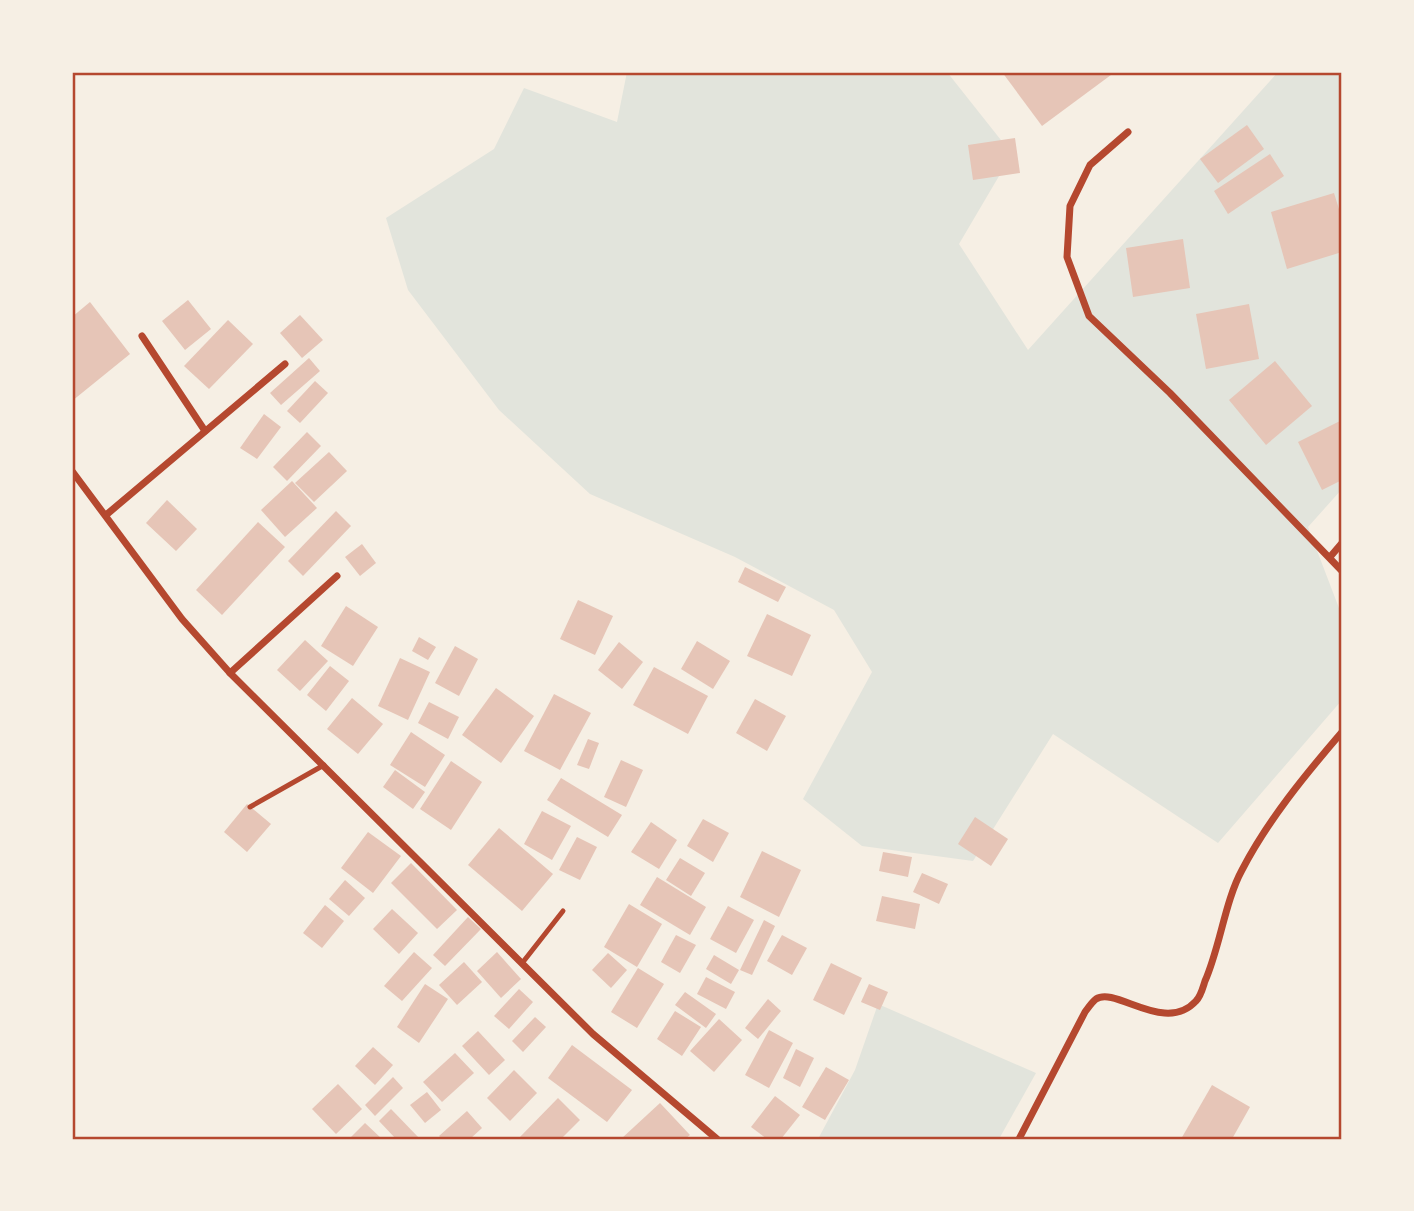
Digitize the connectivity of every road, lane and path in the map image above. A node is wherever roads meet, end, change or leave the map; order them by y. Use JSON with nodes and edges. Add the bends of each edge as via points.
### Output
{"nodes":[{"id":1,"x":1128,"y":132,"type":"dead end"},
{"id":2,"x":142,"y":336,"type":"dead end"},
{"id":3,"x":285,"y":364,"type":"dead end"},
{"id":4,"x":205,"y":431,"type":"junction"},
{"id":5,"x":72,"y":471,"type":"edge"},
{"id":6,"x":106,"y":515,"type":"junction"},
{"id":7,"x":1342,"y":543,"type":"edge"},
{"id":8,"x":1330,"y":557,"type":"junction"},
{"id":9,"x":1342,"y":571,"type":"edge"},
{"id":10,"x":337,"y":576,"type":"dead end"},
{"id":11,"x":230,"y":673,"type":"junction"},
{"id":12,"x":1342,"y":732,"type":"edge"},
{"id":13,"x":324,"y":765,"type":"junction"},
{"id":14,"x":250,"y":807,"type":"dead end"},
{"id":15,"x":563,"y":911,"type":"dead end"},
{"id":16,"x":523,"y":962,"type":"junction"},
{"id":17,"x":717,"y":1139,"type":"edge"},
{"id":18,"x":1019,"y":1139,"type":"edge"}],
"edges":[{"from":1,"to":8,"type":"street","via":[[1090,165],[1070,206],[1067,257],[1089,316]]},
{"from":2,"to":4,"type":"street"},
{"from":3,"to":4,"type":"street"},
{"from":4,"to":6,"type":"street"},
{"from":5,"to":6,"type":"street"},
{"from":6,"to":11,"type":"street","via":[[181,619]]},
{"from":7,"to":8,"type":"street"},
{"from":8,"to":9,"type":"street"},
{"from":10,"to":11,"type":"street"},
{"from":11,"to":13,"type":"street"},
{"from":12,"to":18,"type":"street","via":[[1298,783],[1241,872],[1215,960],[1197,1000],[1184,1010],[1168,1013],[1107,997],[1096,999]]},
{"from":13,"to":14,"type":"lane"},
{"from":13,"to":16,"type":"street"},
{"from":15,"to":16,"type":"lane"},
{"from":16,"to":17,"type":"street","via":[[593,1034]]}]}
